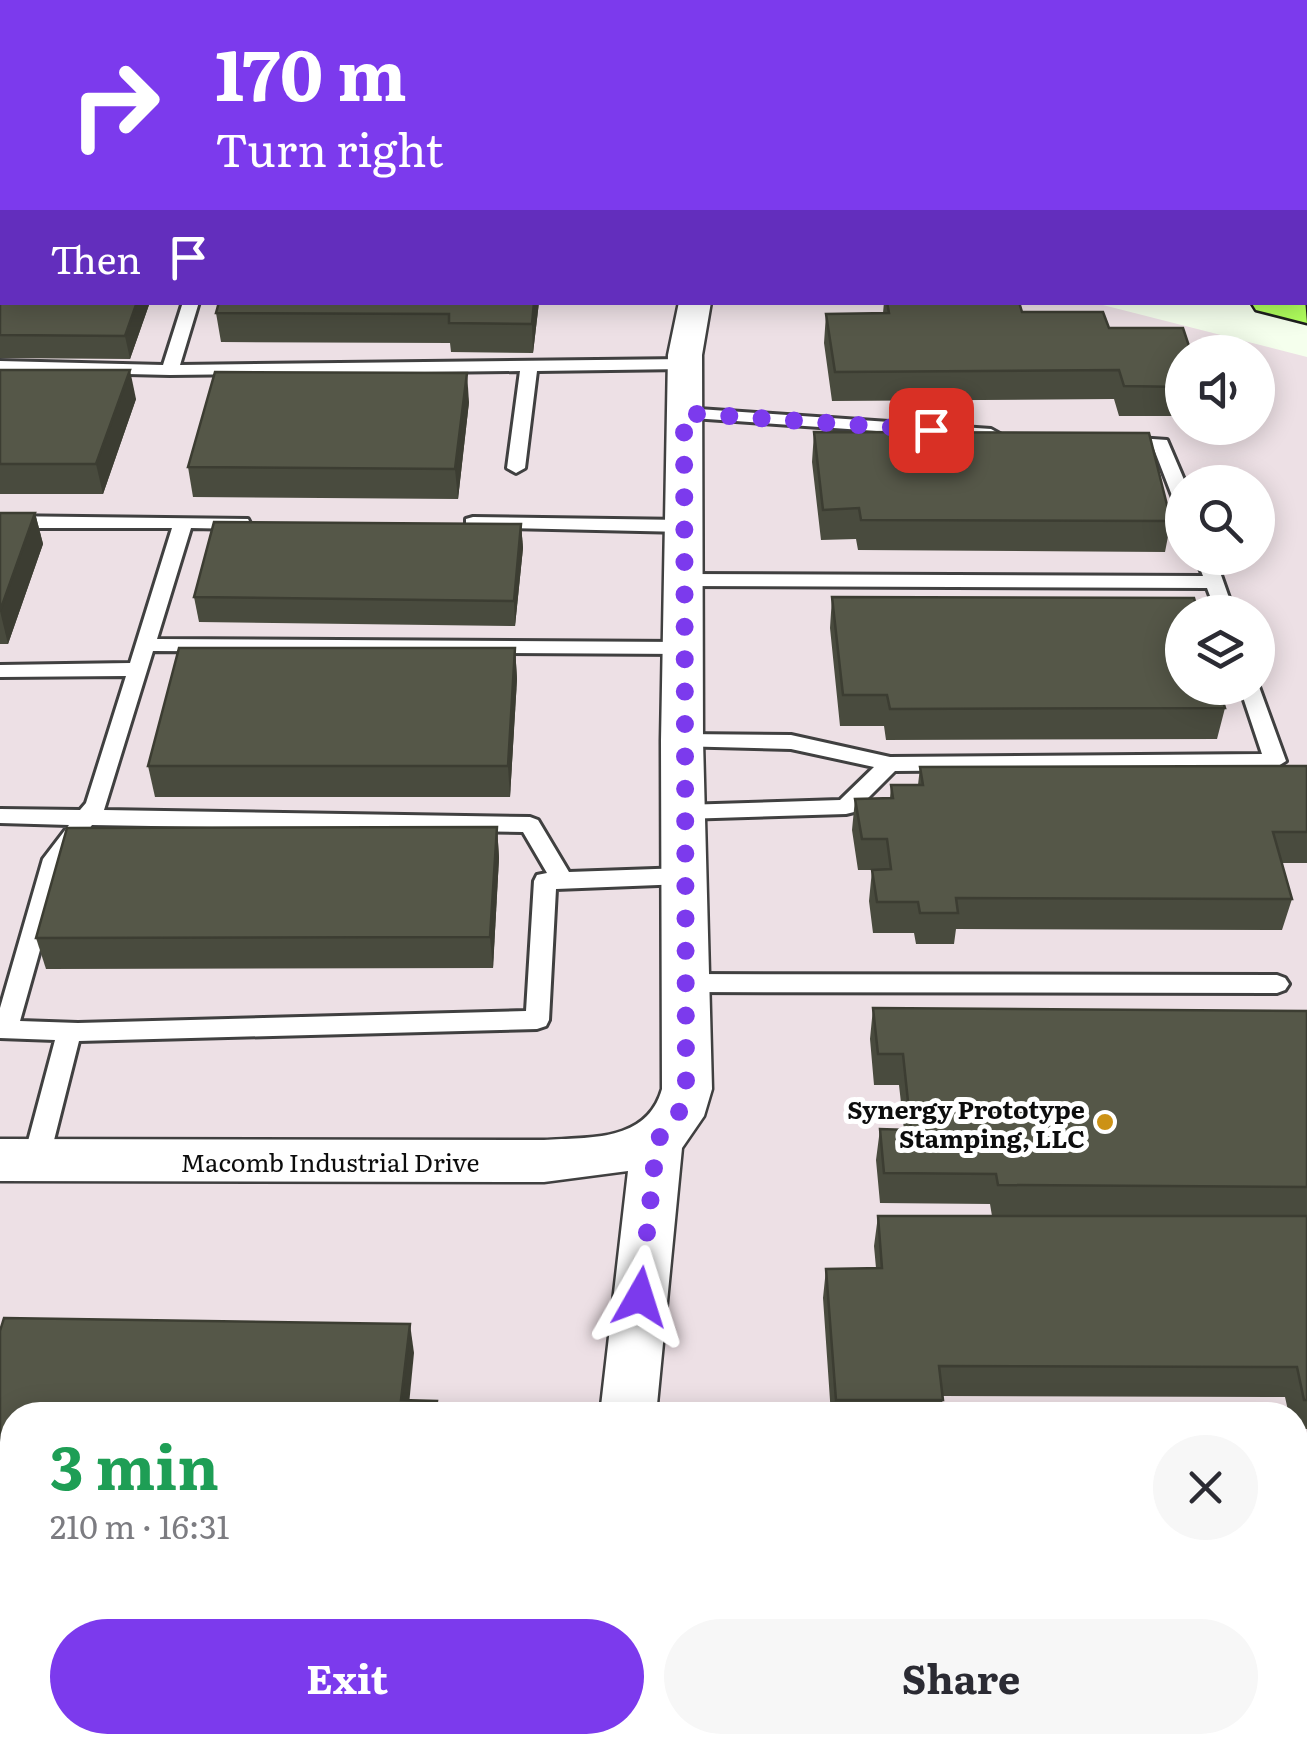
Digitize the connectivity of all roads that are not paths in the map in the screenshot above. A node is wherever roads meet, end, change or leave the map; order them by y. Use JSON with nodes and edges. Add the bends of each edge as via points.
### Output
{"nodes":[{"id":1,"x":191,"y":305,"type":"edge"},
{"id":2,"x":695,"y":305,"type":"edge"},
{"id":3,"x":1282,"y":305,"type":"edge"},
{"id":4,"x":1307,"y":311,"type":"edge"},
{"id":5,"x":685,"y":364,"type":"junction"},
{"id":6,"x":0,"y":366,"type":"edge"},
{"id":7,"x":529,"y":366,"type":"junction"},
{"id":8,"x":170,"y":370,"type":"junction"},
{"id":9,"x":684,"y":413,"type":"junction"},
{"id":10,"x":1008,"y":435,"type":"edge"},
{"id":11,"x":1104,"y":441,"type":"edge"},
{"id":12,"x":1169,"y":465,"type":"edge"},
{"id":13,"x":516,"y":468,"type":"dead end"},
{"id":14,"x":0,"y":522,"type":"edge"},
{"id":15,"x":183,"y":523,"type":"junction"},
{"id":16,"x":262,"y":523,"type":"edge"},
{"id":17,"x":459,"y":524,"type":"edge"},
{"id":18,"x":684,"y":526,"type":"junction"},
{"id":19,"x":1212,"y":575,"type":"edge"},
{"id":20,"x":683,"y":580,"type":"junction"},
{"id":21,"x":1215,"y":582,"type":"junction"},
{"id":22,"x":1220,"y":595,"type":"edge"},
{"id":23,"x":146,"y":645,"type":"junction"},
{"id":24,"x":682,"y":648,"type":"junction"},
{"id":25,"x":138,"y":668,"type":"junction"},
{"id":26,"x":0,"y":670,"type":"edge"},
{"id":27,"x":1256,"y":705,"type":"edge"},
{"id":28,"x":682,"y":742,"type":"junction"},
{"id":29,"x":890,"y":764,"type":"junction"},
{"id":30,"x":684,"y":812,"type":"junction"},
{"id":31,"x":0,"y":816,"type":"edge"},
{"id":32,"x":87,"y":818,"type":"junction"},
{"id":33,"x":684,"y":876,"type":"junction"},
{"id":34,"x":562,"y":880,"type":"junction"},
{"id":35,"x":686,"y":984,"type":"junction"},
{"id":36,"x":1277,"y":984,"type":"dead end"},
{"id":37,"x":3,"y":1029,"type":"edge"},
{"id":38,"x":70,"y":1032,"type":"junction"},
{"id":39,"x":657,"y":1140,"type":"junction"},
{"id":40,"x":18,"y":1160,"type":"edge"},
{"id":41,"x":629,"y":1402,"type":"edge"}],
"edges":[{"from":1,"to":8,"type":"lane"},
{"from":2,"to":5,"type":"street"},
{"from":3,"to":4,"type":"main road"},
{"from":5,"to":7,"type":"lane"},
{"from":5,"to":9,"type":"street"},
{"from":6,"to":8,"type":"lane"},
{"from":7,"to":8,"type":"lane"},
{"from":7,"to":13,"type":"lane"},
{"from":9,"to":10,"type":"lane"},
{"from":9,"to":18,"type":"street"},
{"from":11,"to":12,"type":"lane","via":[[1161,444]]},
{"from":14,"to":15,"type":"lane"},
{"from":15,"to":16,"type":"lane"},
{"from":15,"to":23,"type":"lane"},
{"from":17,"to":18,"type":"lane"},
{"from":18,"to":20,"type":"street"},
{"from":19,"to":21,"type":"lane"},
{"from":20,"to":21,"type":"lane"},
{"from":20,"to":24,"type":"street"},
{"from":21,"to":22,"type":"lane"},
{"from":23,"to":24,"type":"lane"},
{"from":23,"to":25,"type":"lane"},
{"from":24,"to":28,"type":"street"},
{"from":25,"to":26,"type":"lane"},
{"from":25,"to":32,"type":"lane"},
{"from":27,"to":29,"type":"lane","via":[[1275,762]]},
{"from":28,"to":29,"type":"lane","via":[[791,742]]},
{"from":28,"to":30,"type":"street"},
{"from":29,"to":30,"type":"lane","via":[[846,806]]},
{"from":30,"to":33,"type":"street"},
{"from":31,"to":32,"type":"lane"},
{"from":32,"to":34,"type":"lane","via":[[530,826]]},
{"from":32,"to":37,"type":"lane","via":[[54,860]]},
{"from":33,"to":34,"type":"lane"},
{"from":33,"to":35,"type":"street"},
{"from":34,"to":38,"type":"lane","via":[[545,881],[538,1020]]},
{"from":35,"to":36,"type":"lane"},
{"from":35,"to":39,"type":"street","via":[[686,1088],[677,1119]]},
{"from":37,"to":38,"type":"lane"},
{"from":38,"to":40,"type":"lane"},
{"from":39,"to":40,"type":"street","name":"Macomb Industrial Drive","via":[[605,1156],[544,1160]]},
{"from":39,"to":41,"type":"street"}]}
